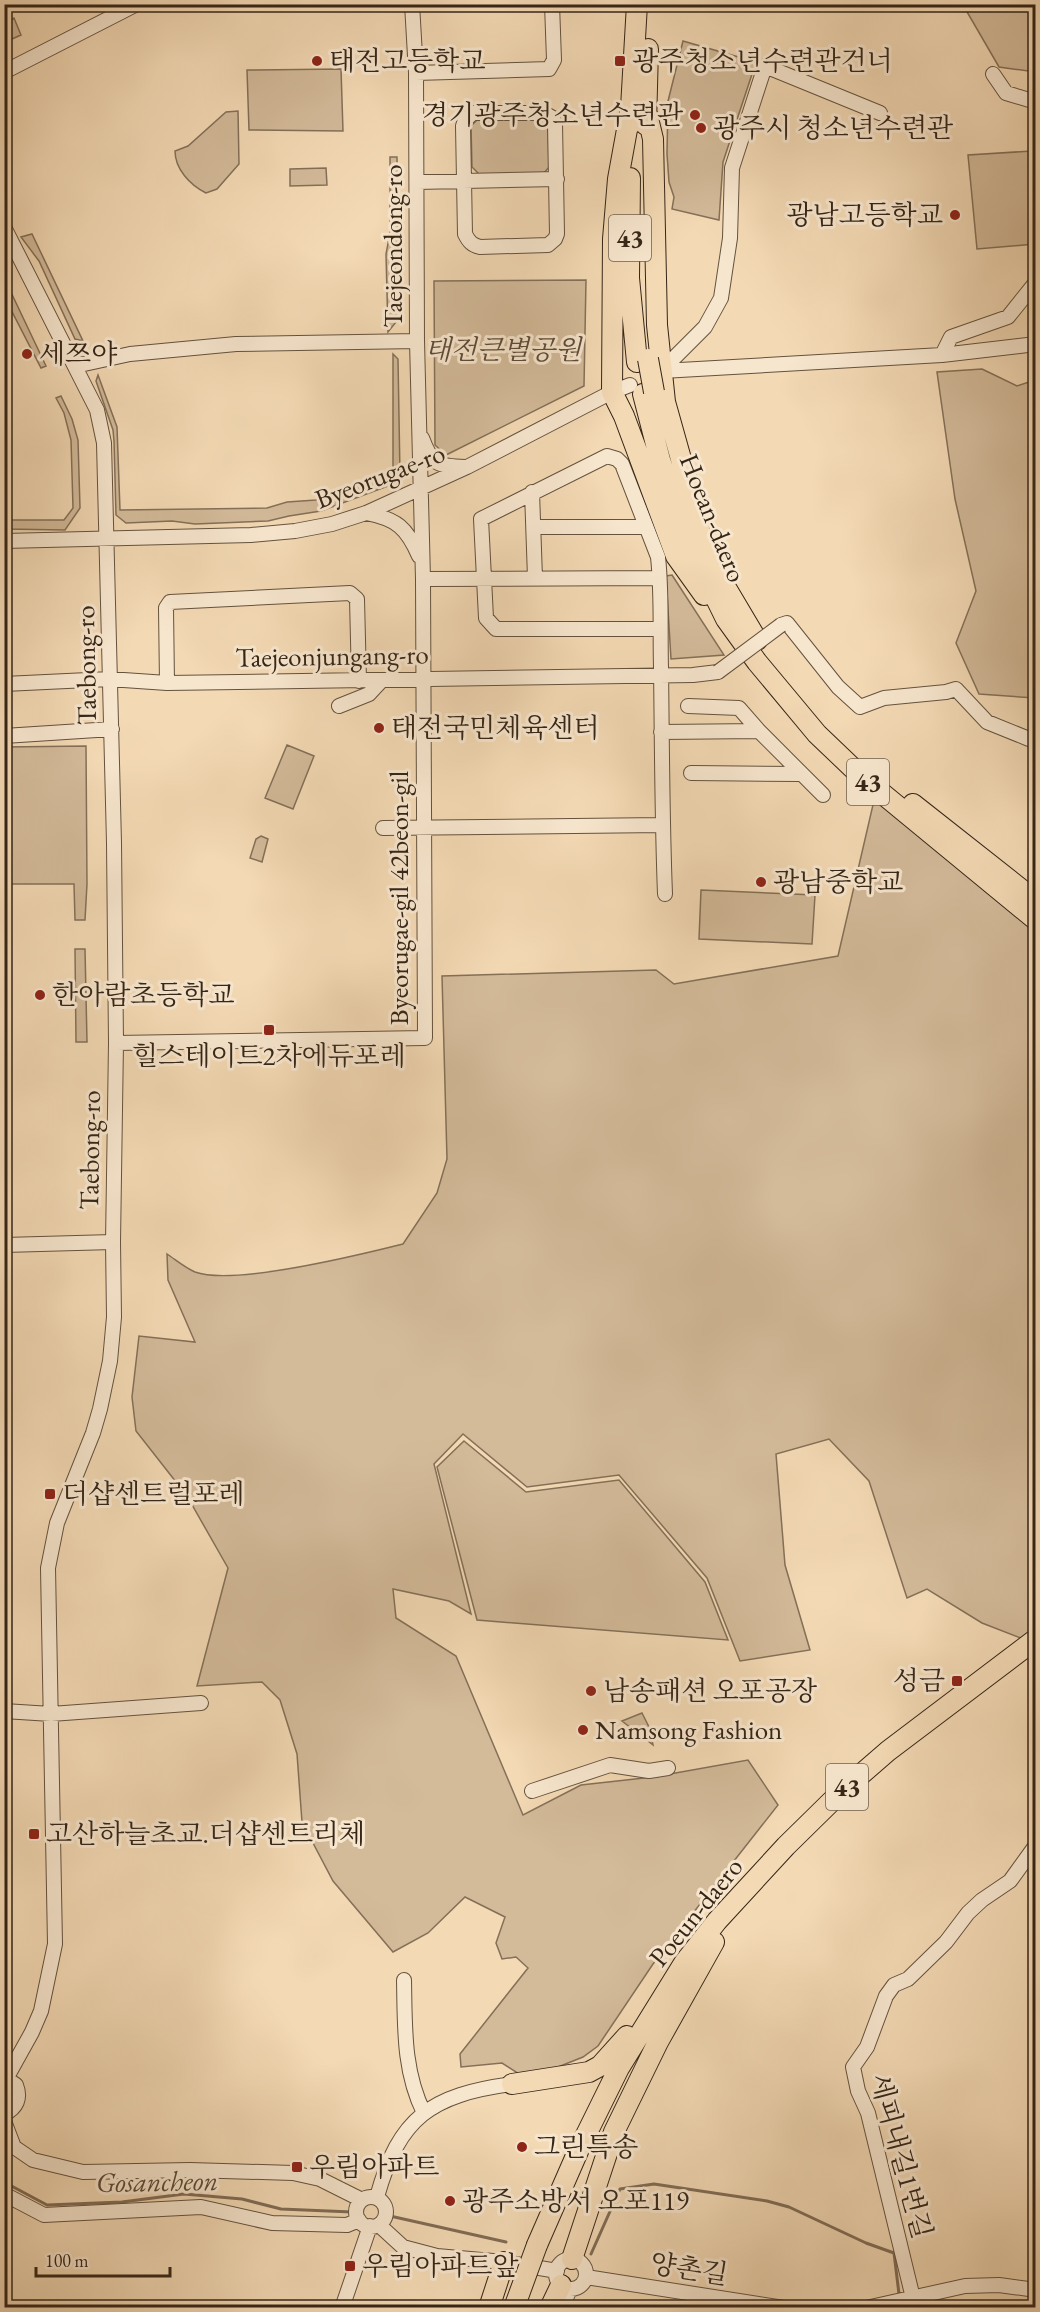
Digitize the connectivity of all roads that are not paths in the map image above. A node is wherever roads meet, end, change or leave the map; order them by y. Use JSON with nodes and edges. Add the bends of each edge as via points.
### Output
{"nodes":[{"id":1,"x":137,"y":4,"type":"edge"},
{"id":2,"x":412,"y":4,"type":"edge"},
{"id":3,"x":552,"y":4,"type":"edge"},
{"id":4,"x":637,"y":4,"type":"edge"},
{"id":5,"x":648,"y":4,"type":"edge"},
{"id":6,"x":4,"y":72,"type":"edge"},
{"id":7,"x":416,"y":73,"type":"junction"},
{"id":8,"x":993,"y":74,"type":"dead end"},
{"id":9,"x":1035,"y":102,"type":"edge"},
{"id":10,"x":639,"y":113,"type":"junction"},
{"id":11,"x":880,"y":114,"type":"dead end"},
{"id":12,"x":557,"y":179,"type":"junction"},
{"id":13,"x":464,"y":181,"type":"junction"},
{"id":14,"x":417,"y":182,"type":"junction"},
{"id":15,"x":4,"y":227,"type":"edge"},
{"id":16,"x":1035,"y":282,"type":"edge"},
{"id":17,"x":417,"y":341,"type":"junction"},
{"id":18,"x":1035,"y":344,"type":"edge"},
{"id":19,"x":942,"y":355,"type":"junction"},
{"id":20,"x":75,"y":366,"type":"junction"},
{"id":21,"x":643,"y":379,"type":"junction"},
{"id":22,"x":418,"y":428,"type":"junction"},
{"id":23,"x":467,"y":467,"type":"junction"},
{"id":24,"x":420,"y":488,"type":"junction"},
{"id":25,"x":532,"y":492,"type":"junction"},
{"id":26,"x":366,"y":513,"type":"junction"},
{"id":27,"x":645,"y":526,"type":"junction"},
{"id":28,"x":534,"y":527,"type":"junction"},
{"id":29,"x":108,"y":537,"type":"junction"},
{"id":30,"x":4,"y":541,"type":"edge"},
{"id":31,"x":422,"y":564,"type":"junction"},
{"id":32,"x":535,"y":578,"type":"junction"},
{"id":33,"x":658,"y":578,"type":"junction"},
{"id":34,"x":423,"y":579,"type":"junction"},
{"id":35,"x":485,"y":579,"type":"junction"},
{"id":36,"x":736,"y":620,"type":"junction"},
{"id":37,"x":660,"y":629,"type":"junction"},
{"id":38,"x":661,"y":675,"type":"junction"},
{"id":39,"x":109,"y":679,"type":"junction"},
{"id":40,"x":424,"y":679,"type":"junction"},
{"id":41,"x":382,"y":680,"type":"junction"},
{"id":42,"x":359,"y":681,"type":"junction"},
{"id":43,"x":167,"y":683,"type":"junction"},
{"id":44,"x":4,"y":684,"type":"edge"},
{"id":45,"x":339,"y":706,"type":"dead end"},
{"id":46,"x":688,"y":706,"type":"dead end"},
{"id":47,"x":112,"y":729,"type":"junction"},
{"id":48,"x":759,"y":731,"type":"junction"},
{"id":49,"x":661,"y":732,"type":"junction"},
{"id":50,"x":4,"y":736,"type":"edge"},
{"id":51,"x":1035,"y":740,"type":"edge"},
{"id":52,"x":691,"y":773,"type":"dead end"},
{"id":53,"x":800,"y":774,"type":"junction"},
{"id":54,"x":823,"y":795,"type":"dead end"},
{"id":55,"x":662,"y":825,"type":"junction"},
{"id":56,"x":383,"y":828,"type":"dead end"},
{"id":57,"x":422,"y":828,"type":"junction"},
{"id":58,"x":665,"y":894,"type":"dead end"},
{"id":59,"x":1035,"y":901,"type":"edge"},
{"id":60,"x":1035,"y":920,"type":"edge"},
{"id":61,"x":116,"y":1043,"type":"junction"},
{"id":62,"x":113,"y":1242,"type":"junction"},
{"id":63,"x":4,"y":1245,"type":"edge"},
{"id":64,"x":1035,"y":1639,"type":"edge"},
{"id":65,"x":1035,"y":1653,"type":"edge"},
{"id":66,"x":201,"y":1704,"type":"dead end"},
{"id":67,"x":4,"y":1711,"type":"edge"},
{"id":68,"x":51,"y":1714,"type":"junction"},
{"id":69,"x":668,"y":1768,"type":"dead end"},
{"id":70,"x":532,"y":1791,"type":"dead end"},
{"id":71,"x":1035,"y":1845,"type":"edge"},
{"id":72,"x":714,"y":1942,"type":"junction"},
{"id":73,"x":684,"y":1963,"type":"junction"},
{"id":74,"x":404,"y":1980,"type":"dead end"},
{"id":75,"x":5,"y":2077,"type":"edge"},
{"id":76,"x":512,"y":2084,"type":"joint"},
{"id":77,"x":424,"y":2113,"type":"junction"},
{"id":78,"x":4,"y":2114,"type":"edge"},
{"id":79,"x":4,"y":2121,"type":"edge"},
{"id":80,"x":4,"y":2194,"type":"edge"},
{"id":81,"x":377,"y":2198,"type":"junction"},
{"id":82,"x":362,"y":2199,"type":"junction"},
{"id":83,"x":369,"y":2224,"type":"junction"},
{"id":84,"x":543,"y":2246,"type":"junction"},
{"id":85,"x":504,"y":2262,"type":"junction"},
{"id":86,"x":565,"y":2276,"type":"junction"},
{"id":87,"x":586,"y":2277,"type":"junction"},
{"id":88,"x":1035,"y":2290,"type":"edge"},
{"id":89,"x":913,"y":2298,"type":"junction"},
{"id":90,"x":342,"y":2307,"type":"edge"},
{"id":91,"x":489,"y":2307,"type":"edge"},
{"id":92,"x":514,"y":2307,"type":"edge"},
{"id":93,"x":525,"y":2307,"type":"edge"},
{"id":94,"x":550,"y":2307,"type":"edge"},
{"id":95,"x":562,"y":2307,"type":"edge"},
{"id":96,"x":784,"y":2307,"type":"edge"},
{"id":97,"x":866,"y":2307,"type":"edge"}],
"edges":[{"from":1,"to":6,"type":"street"},
{"from":2,"to":7,"type":"street","name":"Taejeondong-ro"},
{"from":3,"to":7,"type":"street","via":[[554,60],[549,69]]},
{"from":4,"to":10,"type":"highway","name":"Hoean-daero","number":"43","via":[[635,63]]},
{"from":5,"to":10,"type":"highway","name":"Hoean-daero","number":"43"},
{"from":7,"to":14,"type":"street","name":"Taejeondong-ro"},
{"from":8,"to":9,"type":"street","via":[[1006,93]]},
{"from":10,"to":21,"type":"highway","name":"Hoean-daero","number":"43"},
{"from":10,"to":21,"type":"highway","via":[[618,179],[613,239]]},
{"from":11,"to":21,"type":"street","via":[[765,66],[732,168],[730,238],[721,298],[705,327]]},
{"from":12,"to":13,"type":"street"},
{"from":12,"to":13,"type":"street","via":[[557,234],[548,246],[473,245],[465,234]]},
{"from":12,"to":13,"type":"street","via":[[555,124],[549,114],[473,114],[463,126]]},
{"from":13,"to":14,"type":"street"},
{"from":14,"to":17,"type":"street","name":"Taejeondong-ro"},
{"from":15,"to":20,"type":"street","name":"Taebong-ro"},
{"from":16,"to":19,"type":"street","via":[[1008,317],[951,337]]},
{"from":17,"to":20,"type":"street","via":[[236,344],[130,354]]},
{"from":17,"to":22,"type":"street","name":"Taejeondong-ro"},
{"from":18,"to":19,"type":"street"},
{"from":19,"to":21,"type":"street"},
{"from":20,"to":29,"type":"street","name":"Taebong-ro","via":[[100,422]]},
{"from":21,"to":23,"type":"street","name":"Byeorugae-ro"},
{"from":21,"to":36,"type":"highway","name":"Hoean-daero","number":"43","via":[[697,528]]},
{"from":21,"to":36,"type":"highway","via":[[624,416],[676,556],[707,600]]},
{"from":22,"to":23,"type":"street","via":[[434,462]]},
{"from":22,"to":24,"type":"street","name":"Taejeondong-ro"},
{"from":23,"to":24,"type":"street","name":"Byeorugae-ro"},
{"from":24,"to":26,"type":"street","name":"Byeorugae-ro"},
{"from":24,"to":31,"type":"street","name":"Byeorugae-gil 42beon-gil"},
{"from":25,"to":27,"type":"street","via":[[607,456],[617,459]]},
{"from":25,"to":28,"type":"street"},
{"from":25,"to":35,"type":"street","via":[[481,519]]},
{"from":26,"to":29,"type":"street","name":"Byeorugae-ro","via":[[332,524],[274,533]]},
{"from":26,"to":31,"type":"street","via":[[392,521],[407,531]]},
{"from":27,"to":28,"type":"street"},
{"from":27,"to":33,"type":"street","via":[[658,557]]},
{"from":28,"to":32,"type":"street"},
{"from":29,"to":30,"type":"street","name":"Byeorugae-ro"},
{"from":29,"to":39,"type":"street","name":"Taebong-ro"},
{"from":31,"to":34,"type":"street","name":"Byeorugae-gil 42beon-gil"},
{"from":32,"to":33,"type":"street"},
{"from":32,"to":35,"type":"street"},
{"from":33,"to":37,"type":"street"},
{"from":34,"to":35,"type":"street"},
{"from":34,"to":40,"type":"street","name":"Byeorugae-gil 42beon-gil"},
{"from":35,"to":37,"type":"street","via":[[486,618],[496,629]]},
{"from":36,"to":59,"type":"highway","name":"Hoean-daero","number":"43","via":[[784,679],[873,773]]},
{"from":36,"to":60,"type":"highway","name":"Hoean-daero","number":"43","via":[[779,690],[824,741]]},
{"from":37,"to":38,"type":"street"},
{"from":38,"to":40,"type":"street","name":"Taejeonjungang-ro"},
{"from":38,"to":49,"type":"street"},
{"from":38,"to":51,"type":"street","name":"Taejeonjungang-ro","bridge":true,"via":[[718,672],[787,623],[838,687],[860,707],[884,698],[956,689],[987,722]]},
{"from":39,"to":43,"type":"street","name":"Taejeonjungang-ro"},
{"from":39,"to":44,"type":"street","name":"Taejeonjungang-ro"},
{"from":39,"to":47,"type":"street","name":"Taebong-ro"},
{"from":40,"to":41,"type":"street","name":"Taejeonjungang-ro"},
{"from":40,"to":57,"type":"street","name":"Byeorugae-gil 42beon-gil"},
{"from":41,"to":42,"type":"street","name":"Taejeonjungang-ro"},
{"from":41,"to":45,"type":"street","via":[[369,694]]},
{"from":42,"to":43,"type":"street","name":"Taejeonjungang-ro"},
{"from":42,"to":43,"type":"street","via":[[357,599],[350,593],[170,602],[166,608]]},
{"from":46,"to":48,"type":"street","via":[[739,708]]},
{"from":47,"to":50,"type":"street"},
{"from":47,"to":61,"type":"street","name":"Taebong-ro"},
{"from":48,"to":49,"type":"street"},
{"from":48,"to":53,"type":"street"},
{"from":49,"to":55,"type":"street"},
{"from":52,"to":53,"type":"street"},
{"from":53,"to":54,"type":"street"},
{"from":55,"to":57,"type":"street"},
{"from":55,"to":58,"type":"street"},
{"from":56,"to":57,"type":"street"},
{"from":57,"to":61,"type":"street","name":"Byeorugae-gil 42beon-gil","via":[[425,1038]]},
{"from":61,"to":62,"type":"street","name":"Taebong-ro"},
{"from":62,"to":63,"type":"street"},
{"from":62,"to":68,"type":"street","name":"Taebong-ro","via":[[114,1317],[106,1386],[93,1433],[57,1523],[48,1568]]},
{"from":64,"to":73,"type":"highway","name":"Poeun-daero","number":"43","via":[[843,1790],[786,1846]]},
{"from":65,"to":72,"type":"highway","name":"Poeun-daero","number":"43","via":[[876,1774],[796,1851]]},
{"from":66,"to":68,"type":"street"},
{"from":67,"to":68,"type":"street"},
{"from":68,"to":75,"type":"street","name":"Taebong-ro","via":[[55,1944],[41,2011]]},
{"from":69,"to":70,"type":"street","via":[[649,1771],[610,1765]]},
{"from":71,"to":89,"type":"street","name":"세피내길1번길","via":[[1010,1881],[969,1912],[946,1942],[908,1979],[894,1985],[867,2047],[853,2067]]},
{"from":72,"to":84,"type":"highway","name":"Poeun-daero","number":"43","via":[[650,2037]]},
{"from":72,"to":86,"type":"highway","via":[[614,2132]]},
{"from":73,"to":76,"type":"highway","via":[[658,1990],[634,2028],[600,2066],[576,2076]]},
{"from":73,"to":84,"type":"highway","name":"Poeun-daero","number":"43","via":[[619,2068],[579,2149]]},
{"from":74,"to":77,"type":"street","via":[[405,2048],[411,2080]]},
{"from":75,"to":78,"type":"street","via":[[16,2085],[18,2098],[13,2109]]},
{"from":76,"to":77,"type":"street","via":[[458,2094]]},
{"from":77,"to":81,"type":"street","via":[[398,2141]]},
{"from":79,"to":82,"type":"street","via":[[14,2147],[33,2160],[82,2172],[293,2173],[320,2179]]},
{"from":80,"to":83,"type":"street","via":[[44,2215],[201,2207],[272,2223]]},
{"from":81,"to":82,"type":"street"},
{"from":81,"to":83,"type":"street","via":[[384,2203],[386,2212]]},
{"from":82,"to":83,"type":"street","via":[[357,2208]]},
{"from":83,"to":85,"type":"street","via":[[403,2247],[461,2259]]},
{"from":83,"to":90,"type":"street"},
{"from":84,"to":92,"type":"highway","name":"Poeun-daero","number":"43","bridge":true},
{"from":84,"to":93,"type":"highway","number":"43"},
{"from":85,"to":86,"type":"street"},
{"from":85,"to":91,"type":"highway"},
{"from":86,"to":87,"type":"street","via":[[579,2288]]},
{"from":86,"to":87,"type":"street","via":[[581,2263]]},
{"from":86,"to":94,"type":"highway"},
{"from":86,"to":95,"type":"street"},
{"from":87,"to":96,"type":"street","name":"양촌길"},
{"from":88,"to":89,"type":"street","via":[[980,2285]]},
{"from":89,"to":97,"type":"street"}]}
